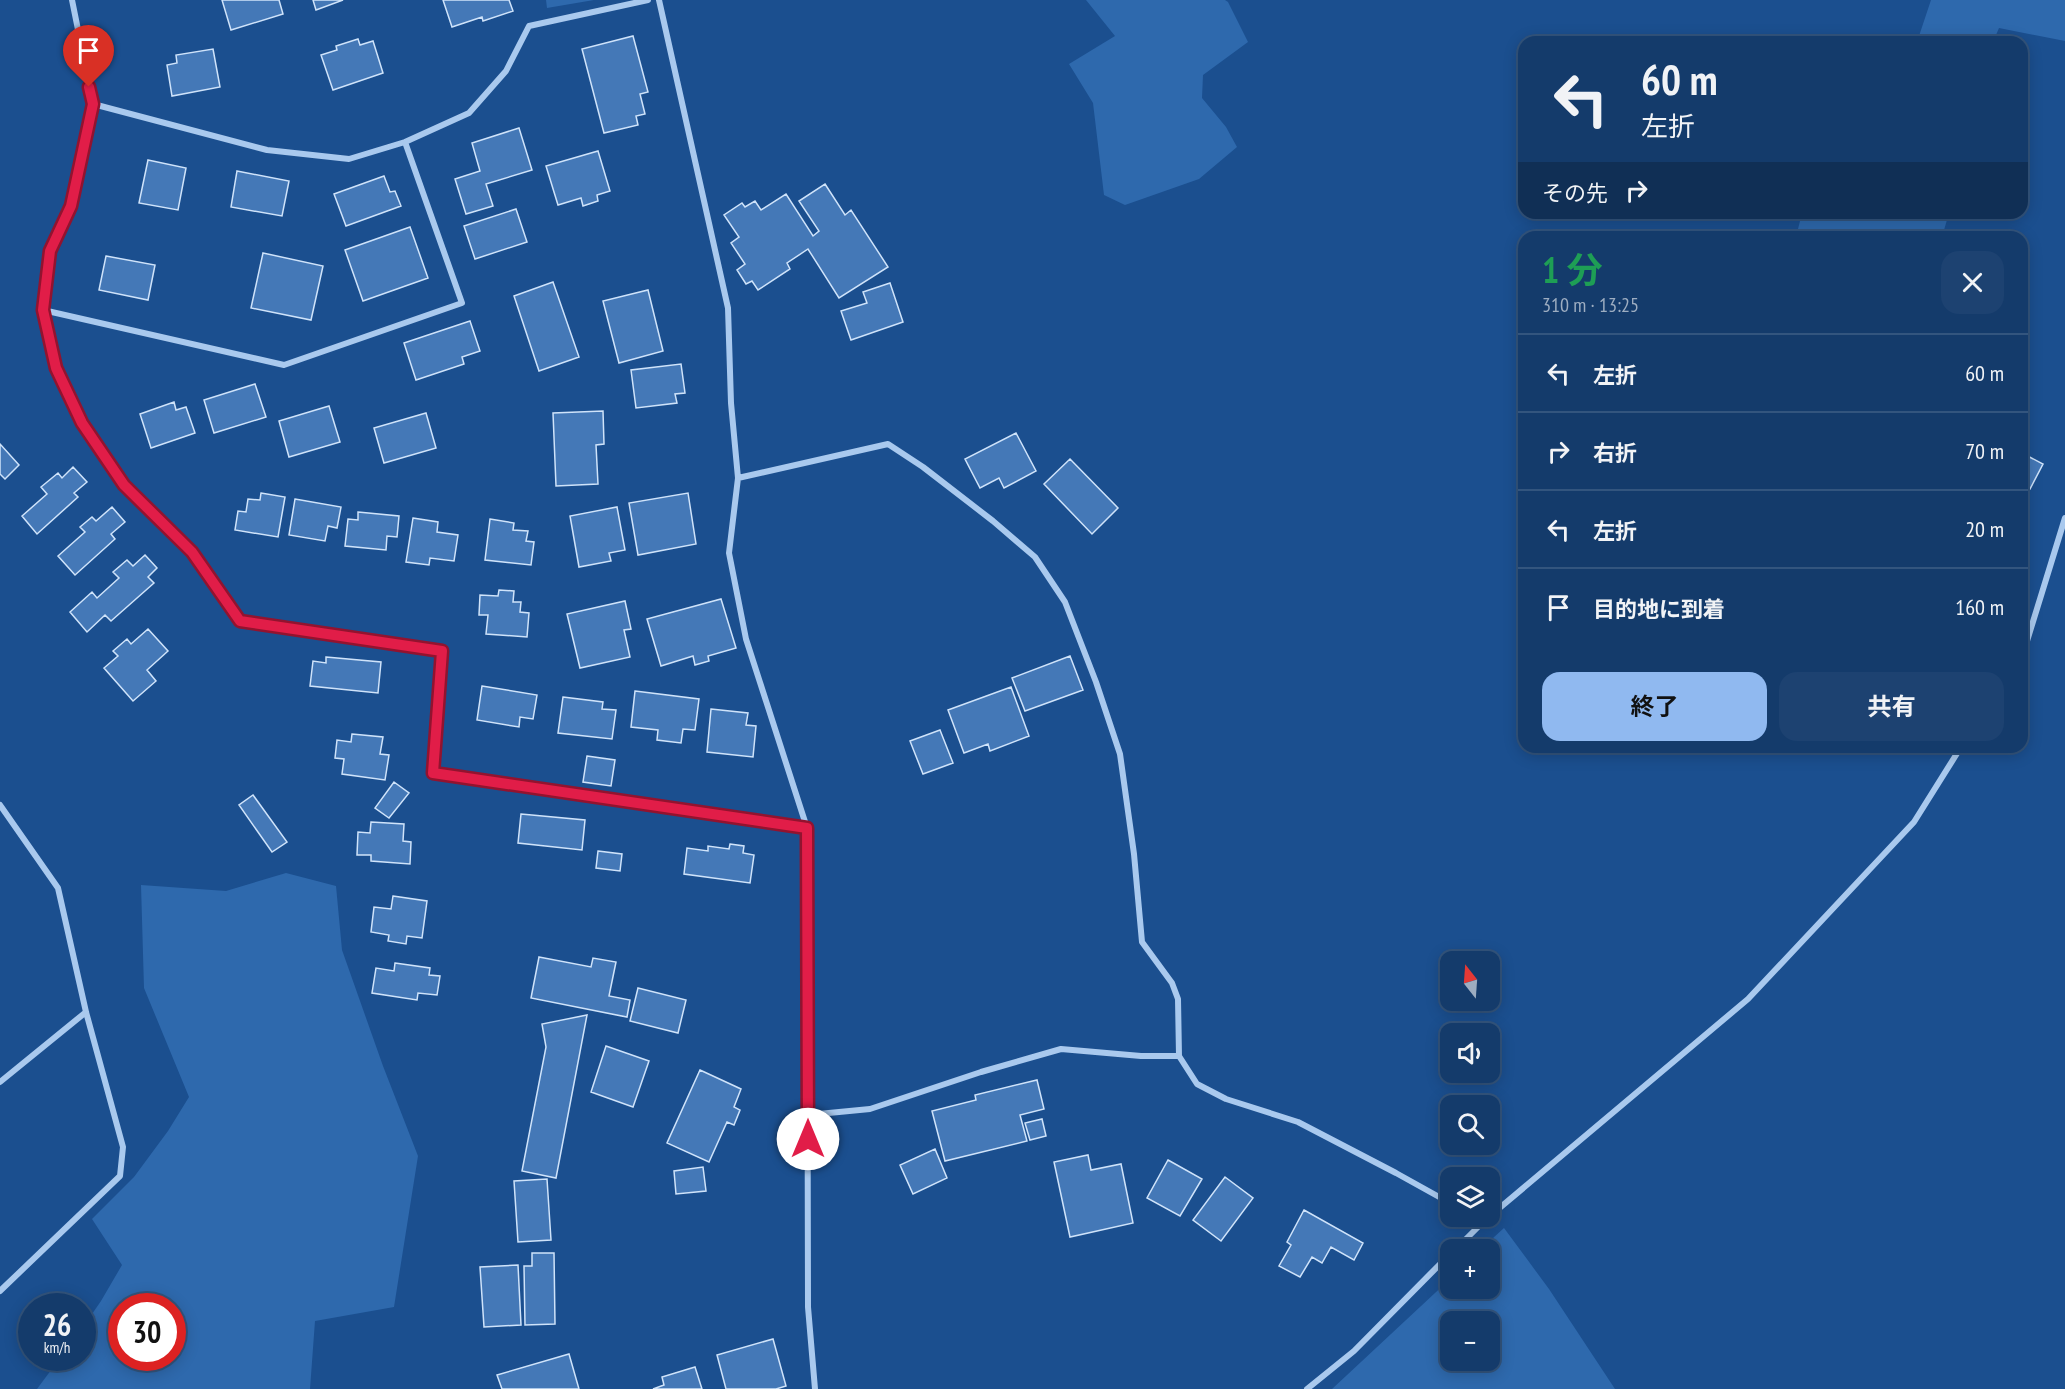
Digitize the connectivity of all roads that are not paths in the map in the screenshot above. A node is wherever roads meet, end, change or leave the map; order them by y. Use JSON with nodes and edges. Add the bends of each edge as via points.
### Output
{"nodes":[{"id":1,"x":72,"y":0,"type":"edge"},
{"id":2,"x":648,"y":0,"type":"edge"},
{"id":3,"x":659,"y":0,"type":"edge"},
{"id":4,"x":93,"y":104,"type":"junction"},
{"id":5,"x":405,"y":142,"type":"junction"},
{"id":6,"x":43,"y":310,"type":"junction"},
{"id":7,"x":738,"y":478,"type":"junction"},
{"id":8,"x":2065,"y":518,"type":"edge"},
{"id":9,"x":2028,"y":638,"type":"edge"},
{"id":10,"x":1957,"y":753,"type":"edge"},
{"id":11,"x":0,"y":805,"type":"edge"},
{"id":12,"x":807,"y":828,"type":"junction"},
{"id":13,"x":86,"y":1012,"type":"junction"},
{"id":14,"x":1179,"y":1056,"type":"junction"},
{"id":15,"x":0,"y":1082,"type":"edge"},
{"id":16,"x":808,"y":1115,"type":"junction"},
{"id":17,"x":1440,"y":1197,"type":"edge"},
{"id":18,"x":1500,"y":1207,"type":"edge"},
{"id":19,"x":1478,"y":1227,"type":"edge"},
{"id":20,"x":1466,"y":1239,"type":"edge"},
{"id":21,"x":1440,"y":1264,"type":"edge"},
{"id":22,"x":0,"y":1291,"type":"edge"},
{"id":23,"x":815,"y":1389,"type":"edge"},
{"id":24,"x":1307,"y":1389,"type":"edge"}],
"edges":[{"from":1,"to":4,"type":"street"},
{"from":2,"to":5,"type":"street","via":[[529,27],[506,71],[469,113]]},
{"from":3,"to":7,"type":"street","via":[[728,308],[730,403]]},
{"from":4,"to":5,"type":"street","via":[[267,150],[349,159]]},
{"from":4,"to":6,"type":"street","via":[[71,206],[50,251]]},
{"from":5,"to":6,"type":"street","via":[[462,303],[284,365]]},
{"from":6,"to":12,"type":"street","via":[[56,368],[82,423],[124,485],[192,552],[240,621],[442,651],[433,773]]},
{"from":7,"to":12,"type":"street","via":[[729,553],[746,639]]},
{"from":7,"to":14,"type":"street","via":[[888,444],[932,474],[1035,557],[1065,602],[1120,754],[1142,942],[1172,983],[1178,999]]},
{"from":8,"to":9,"type":"street"},
{"from":10,"to":18,"type":"street","via":[[1914,822],[1748,999]]},
{"from":11,"to":13,"type":"street","via":[[58,888]]},
{"from":12,"to":16,"type":"street"},
{"from":13,"to":15,"type":"street"},
{"from":13,"to":22,"type":"street","via":[[123,1147],[120,1176]]},
{"from":14,"to":16,"type":"street","via":[[1061,1048],[870,1108]]},
{"from":14,"to":17,"type":"street","via":[[1197,1084],[1226,1099],[1298,1122]]},
{"from":16,"to":23,"type":"street","via":[[808,1307]]},
{"from":19,"to":20,"type":"street"},
{"from":21,"to":24,"type":"street","via":[[1354,1351]]}]}
